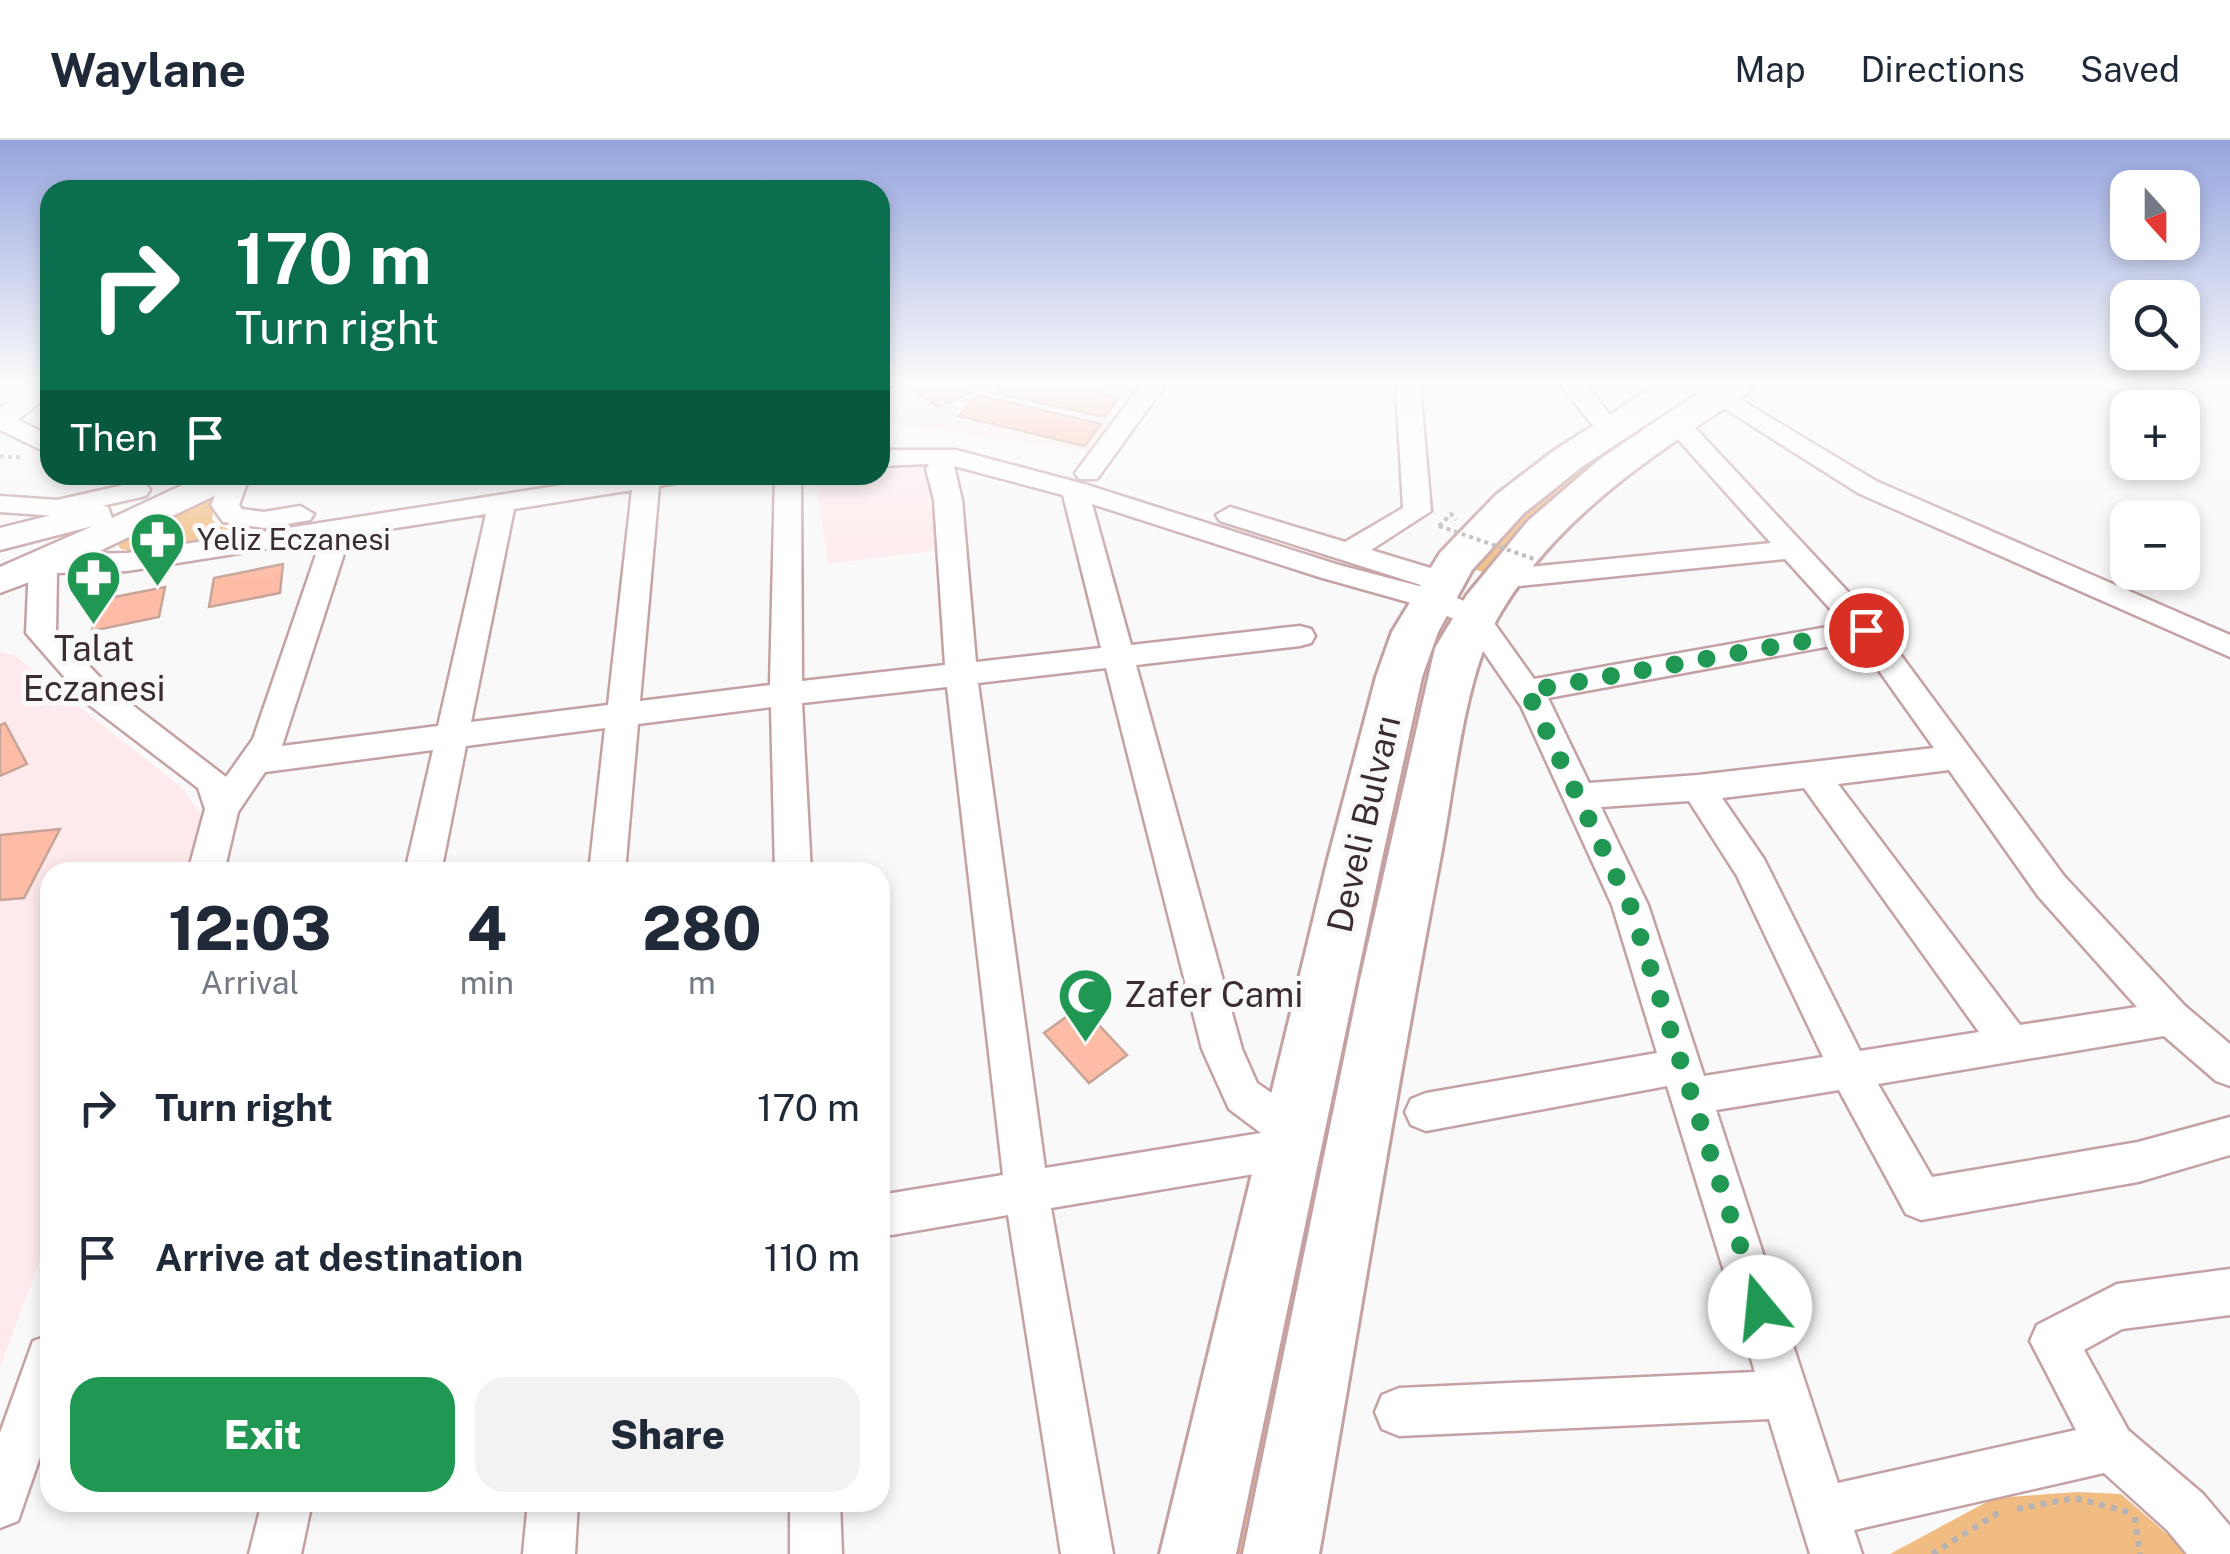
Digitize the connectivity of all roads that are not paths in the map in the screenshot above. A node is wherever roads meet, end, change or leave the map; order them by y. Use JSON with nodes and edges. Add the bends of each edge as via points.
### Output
{"nodes":[{"id":1,"x":987,"y":451,"type":"edge"},
{"id":2,"x":1104,"y":451,"type":"edge"},
{"id":3,"x":1413,"y":451,"type":"edge"},
{"id":4,"x":1582,"y":451,"type":"edge"},
{"id":5,"x":1632,"y":451,"type":"edge"},
{"id":6,"x":1736,"y":451,"type":"edge"},
{"id":7,"x":1804,"y":451,"type":"edge"},
{"id":8,"x":947,"y":456,"type":"junction"},
{"id":9,"x":890,"y":458,"type":"edge"},
{"id":10,"x":1082,"y":481,"type":"junction"},
{"id":11,"x":127,"y":485,"type":"edge"},
{"id":12,"x":159,"y":485,"type":"edge"},
{"id":13,"x":222,"y":485,"type":"edge"},
{"id":14,"x":231,"y":485,"type":"edge"},
{"id":15,"x":477,"y":485,"type":"edge"},
{"id":16,"x":613,"y":485,"type":"edge"},
{"id":17,"x":646,"y":485,"type":"edge"},
{"id":18,"x":788,"y":485,"type":"edge"},
{"id":19,"x":141,"y":492,"type":"junction"},
{"id":20,"x":502,"y":502,"type":"junction"},
{"id":21,"x":0,"y":504,"type":"edge"},
{"id":22,"x":338,"y":530,"type":"junction"},
{"id":23,"x":0,"y":539,"type":"edge"},
{"id":24,"x":1794,"y":549,"type":"junction"},
{"id":25,"x":1351,"y":550,"type":"junction"},
{"id":26,"x":43,"y":564,"type":"junction"},
{"id":27,"x":0,"y":580,"type":"edge"},
{"id":28,"x":1478,"y":589,"type":"junction"},
{"id":29,"x":1866,"y":630,"type":"junction"},
{"id":30,"x":1300,"y":636,"type":"dead end"},
{"id":31,"x":2230,"y":648,"type":"edge"},
{"id":32,"x":1118,"y":654,"type":"junction"},
{"id":33,"x":961,"y":673,"type":"junction"},
{"id":34,"x":1527,"y":691,"type":"junction"},
{"id":35,"x":786,"y":694,"type":"junction"},
{"id":36,"x":624,"y":714,"type":"junction"},
{"id":37,"x":453,"y":736,"type":"junction"},
{"id":38,"x":1957,"y":757,"type":"junction"},
{"id":39,"x":255,"y":761,"type":"junction"},
{"id":40,"x":1812,"y":774,"type":"junction"},
{"id":41,"x":1698,"y":788,"type":"junction"},
{"id":42,"x":1580,"y":796,"type":"junction"},
{"id":43,"x":222,"y":809,"type":"junction"},
{"id":44,"x":209,"y":862,"type":"edge"},
{"id":45,"x":425,"y":862,"type":"edge"},
{"id":46,"x":608,"y":862,"type":"edge"},
{"id":47,"x":793,"y":862,"type":"edge"},
{"id":48,"x":2171,"y":1018,"type":"junction"},
{"id":49,"x":2008,"y":1042,"type":"junction"},
{"id":50,"x":2230,"y":1068,"type":"edge"},
{"id":51,"x":1849,"y":1069,"type":"junction"},
{"id":52,"x":1687,"y":1081,"type":"junction"},
{"id":53,"x":1426,"y":1112,"type":"dead end"},
{"id":54,"x":2230,"y":1136,"type":"edge"},
{"id":55,"x":1292,"y":1140,"type":"junction"},
{"id":56,"x":1027,"y":1191,"type":"junction"},
{"id":57,"x":890,"y":1214,"type":"edge"},
{"id":58,"x":2230,"y":1292,"type":"edge"},
{"id":59,"x":40,"y":1387,"type":"edge"},
{"id":60,"x":1786,"y":1394,"type":"junction"},
{"id":61,"x":1399,"y":1412,"type":"dead end"},
{"id":62,"x":2111,"y":1447,"type":"junction"},
{"id":63,"x":0,"y":1504,"type":"edge"},
{"id":64,"x":285,"y":1512,"type":"edge"},
{"id":65,"x":552,"y":1512,"type":"edge"},
{"id":66,"x":815,"y":1512,"type":"edge"},
{"id":67,"x":1830,"y":1533,"type":"edge"},
{"id":68,"x":275,"y":1554,"type":"edge"},
{"id":69,"x":549,"y":1554,"type":"edge"},
{"id":70,"x":816,"y":1554,"type":"edge"},
{"id":71,"x":1087,"y":1554,"type":"edge"},
{"id":72,"x":1198,"y":1554,"type":"edge"},
{"id":73,"x":1281,"y":1554,"type":"edge"},
{"id":74,"x":2220,"y":1554,"type":"edge"}],
"edges":[{"from":1,"to":10,"type":"street"},
{"from":2,"to":10,"type":"street"},
{"from":3,"to":25,"type":"street","via":[[1418,511]]},
{"from":4,"to":28,"type":"highway","name":"Develi Bulvarı","via":[[1510,504]]},
{"from":5,"to":28,"type":"highway","name":"Develi Bulvarı"},
{"from":6,"to":24,"type":"street"},
{"from":7,"to":31,"type":"street","via":[[1896,501]]},
{"from":8,"to":9,"type":"street"},
{"from":8,"to":10,"type":"street"},
{"from":8,"to":33,"type":"street","via":[[939,469],[948,500]]},
{"from":10,"to":25,"type":"street"},
{"from":10,"to":28,"type":"street","via":[[1346,576]]},
{"from":10,"to":32,"type":"street"},
{"from":11,"to":19,"type":"street"},
{"from":12,"to":19,"type":"main road"},
{"from":13,"to":26,"type":"main road"},
{"from":14,"to":15,"type":"street","via":[[225,504],[233,516],[264,520]]},
{"from":16,"to":20,"type":"street"},
{"from":17,"to":36,"type":"street"},
{"from":18,"to":35,"type":"street"},
{"from":19,"to":21,"type":"street","via":[[57,508]]},
{"from":19,"to":23,"type":"main road","via":[[80,522]]},
{"from":20,"to":22,"type":"street"},
{"from":20,"to":37,"type":"street"},
{"from":22,"to":26,"type":"street","via":[[127,562]]},
{"from":22,"to":39,"type":"street","via":[[268,742]]},
{"from":24,"to":28,"type":"street"},
{"from":24,"to":29,"type":"street"},
{"from":25,"to":28,"type":"street"},
{"from":26,"to":27,"type":"main road"},
{"from":26,"to":43,"type":"street","via":[[41,633],[100,696],[212,781]]},
{"from":28,"to":34,"type":"street"},
{"from":28,"to":55,"type":"highway","name":"Develi Bulvarı","via":[[1399,677]]},
{"from":28,"to":73,"type":"highway","name":"Develi Bulvarı","via":[[1447,691]]},
{"from":29,"to":34,"type":"street"},
{"from":29,"to":38,"type":"street"},
{"from":30,"to":32,"type":"street"},
{"from":32,"to":33,"type":"street"},
{"from":32,"to":55,"type":"street","via":[[1222,1049],[1243,1096]]},
{"from":33,"to":35,"type":"street"},
{"from":33,"to":56,"type":"street"},
{"from":34,"to":42,"type":"street"},
{"from":35,"to":36,"type":"street"},
{"from":35,"to":47,"type":"street"},
{"from":36,"to":37,"type":"street"},
{"from":36,"to":46,"type":"street"},
{"from":37,"to":39,"type":"street"},
{"from":37,"to":45,"type":"street"},
{"from":38,"to":40,"type":"street"},
{"from":38,"to":48,"type":"street","via":[[2051,886]]},
{"from":39,"to":43,"type":"street"},
{"from":40,"to":41,"type":"street"},
{"from":40,"to":49,"type":"street"},
{"from":41,"to":42,"type":"street"},
{"from":41,"to":51,"type":"street","via":[[1751,868]]},
{"from":42,"to":52,"type":"street","via":[[1630,905]]},
{"from":43,"to":44,"type":"street"},
{"from":48,"to":49,"type":"street"},
{"from":48,"to":50,"type":"street"},
{"from":49,"to":51,"type":"street"},
{"from":51,"to":52,"type":"street"},
{"from":51,"to":54,"type":"street","via":[[1921,1199],[2138,1162]]},
{"from":52,"to":53,"type":"street"},
{"from":52,"to":60,"type":"street"},
{"from":55,"to":56,"type":"street"},
{"from":55,"to":72,"type":"highway","name":"Develi Bulvarı"},
{"from":56,"to":57,"type":"street"},
{"from":56,"to":71,"type":"street"},
{"from":58,"to":62,"type":"street","via":[[2117,1308],[2053,1341]]},
{"from":59,"to":63,"type":"street"},
{"from":60,"to":61,"type":"street"},
{"from":60,"to":67,"type":"street"},
{"from":62,"to":67,"type":"street"},
{"from":62,"to":74,"type":"street","via":[[2185,1512]]},
{"from":64,"to":68,"type":"street"},
{"from":65,"to":69,"type":"street"},
{"from":66,"to":70,"type":"street"}]}
